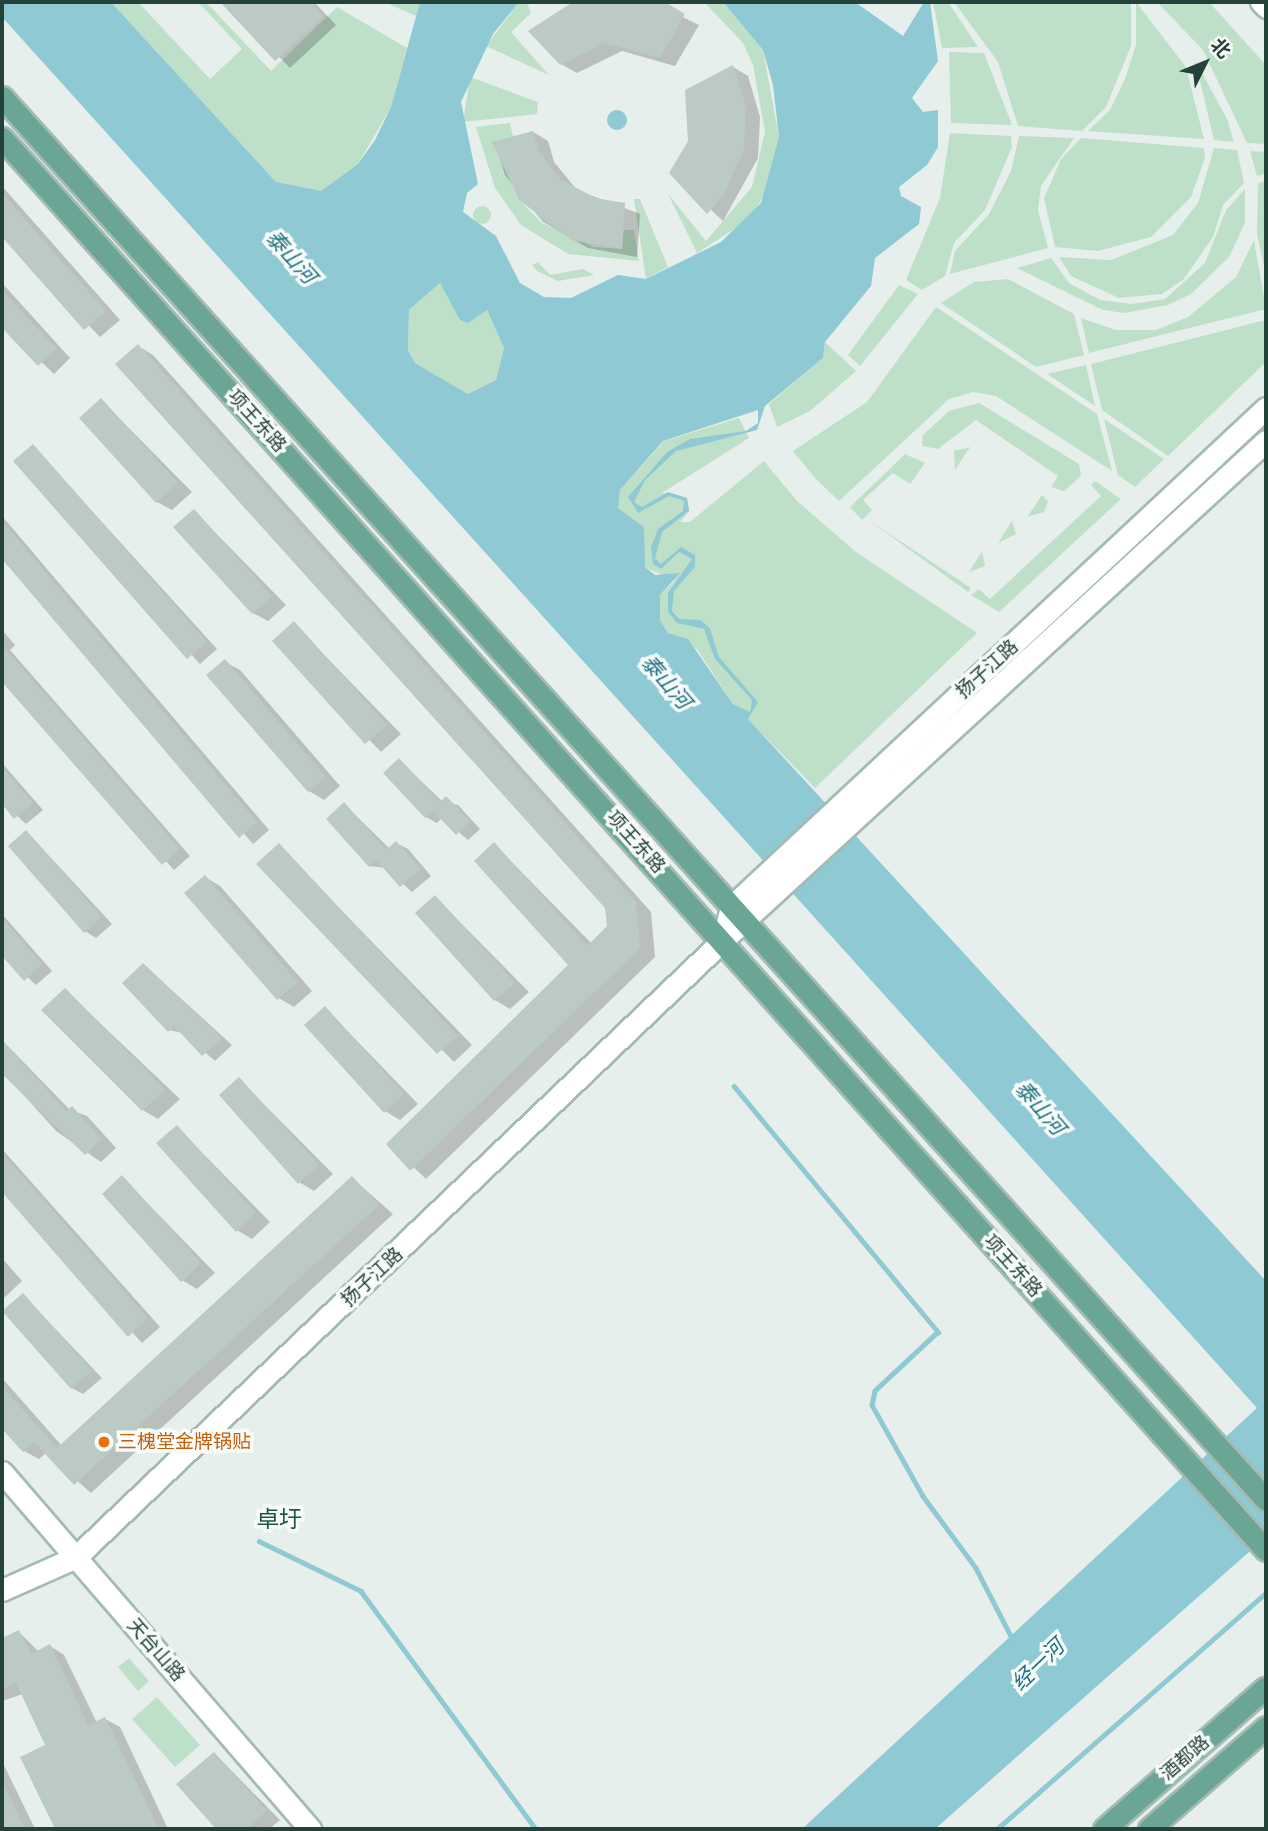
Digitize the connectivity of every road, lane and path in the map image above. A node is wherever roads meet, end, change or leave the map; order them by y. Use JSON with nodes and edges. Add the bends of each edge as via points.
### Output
{"nodes":[{"id":1,"x":1261,"y":2,"type":"edge"},
{"id":2,"x":1266,"y":7,"type":"edge"},
{"id":3,"x":2,"y":97,"type":"edge"},
{"id":4,"x":2,"y":138,"type":"edge"},
{"id":5,"x":1266,"y":408,"type":"edge"},
{"id":6,"x":1266,"y":441,"type":"edge"},
{"id":7,"x":731,"y":908,"type":"junction"},
{"id":8,"x":746,"y":924,"type":"junction"},
{"id":9,"x":724,"y":939,"type":"junction"},
{"id":10,"x":2,"y":1472,"type":"edge"},
{"id":11,"x":1266,"y":1500,"type":"edge"},
{"id":12,"x":1266,"y":1550,"type":"edge"},
{"id":13,"x":76,"y":1557,"type":"junction"},
{"id":14,"x":2,"y":1590,"type":"edge"},
{"id":15,"x":1266,"y":1687,"type":"edge"},
{"id":16,"x":1266,"y":1727,"type":"edge"},
{"id":17,"x":310,"y":1829,"type":"edge"},
{"id":18,"x":1104,"y":1829,"type":"edge"},
{"id":19,"x":1149,"y":1829,"type":"edge"}],
"edges":[{"from":1,"to":2,"type":"street"},
{"from":3,"to":7,"type":"main road","name":"项王东路"},
{"from":4,"to":9,"type":"main road","name":"项王东路"},
{"from":5,"to":7,"type":"street","name":"扬子江路"},
{"from":6,"to":8,"type":"street","name":"扬子江路"},
{"from":7,"to":8,"type":"main road","name":"项王东路"},
{"from":7,"to":9,"type":"street"},
{"from":8,"to":9,"type":"street","name":"扬子江路"},
{"from":8,"to":11,"type":"main road","name":"项王东路"},
{"from":9,"to":12,"type":"main road","name":"项王东路"},
{"from":9,"to":13,"type":"street","name":"扬子江路"},
{"from":10,"to":13,"type":"street","name":"天台山路"},
{"from":13,"to":14,"type":"street","name":"扬子江路"},
{"from":13,"to":17,"type":"street","name":"天台山路"},
{"from":15,"to":18,"type":"main road","name":"酒都路"},
{"from":16,"to":19,"type":"main road","name":"酒都路"}]}
